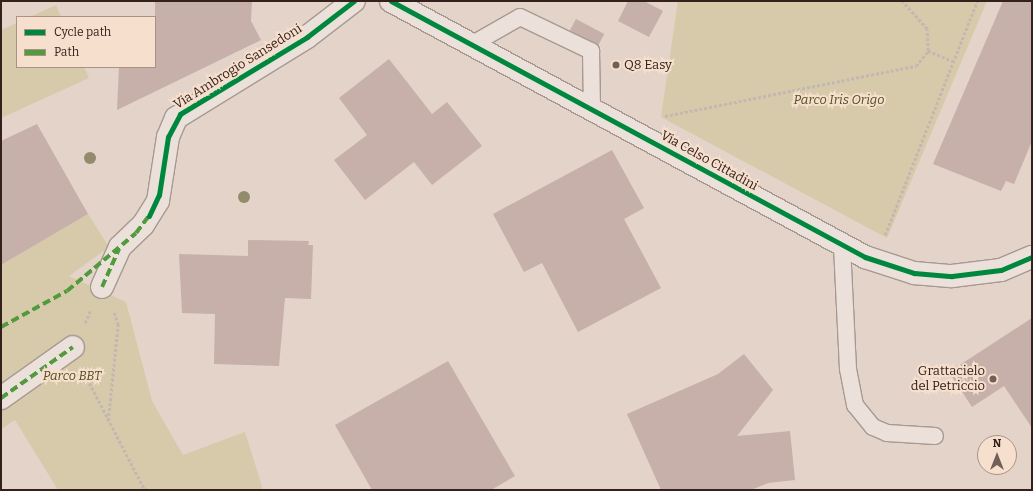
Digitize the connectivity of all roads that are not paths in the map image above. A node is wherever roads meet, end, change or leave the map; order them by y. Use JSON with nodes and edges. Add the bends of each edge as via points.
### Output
{"nodes":[{"id":1,"x":354,"y":1,"type":"edge"},
{"id":2,"x":391,"y":1,"type":"edge"},
{"id":3,"x":471,"y":45,"type":"junction"},
{"id":4,"x":592,"y":109,"type":"junction"},
{"id":5,"x":842,"y":246,"type":"junction"},
{"id":6,"x":1032,"y":257,"type":"edge"},
{"id":7,"x":102,"y":287,"type":"road end"},
{"id":8,"x":73,"y":347,"type":"road end"},
{"id":9,"x":1,"y":398,"type":"edge"},
{"id":10,"x":935,"y":436,"type":"dead end"}],
"edges":[{"from":1,"to":7,"type":"street","name":"Via Ambrogio Sansedoni","via":[[308,37],[180,114],[168,137],[159,194],[149,216],[120,247]]},
{"from":2,"to":3,"type":"street","name":"Via Celso Cittadini"},
{"from":3,"to":4,"type":"street","name":"Via Celso Cittadini"},
{"from":3,"to":4,"type":"lane","via":[[520,17],[591,51]]},
{"from":4,"to":5,"type":"street","name":"Via Celso Cittadini"},
{"from":5,"to":6,"type":"street","name":"Via Celso Cittadini","via":[[899,270],[931,276],[977,275],[1001,270]]},
{"from":5,"to":10,"type":"lane","via":[[848,369],[855,405],[873,427],[887,433]]},
{"from":8,"to":9,"type":"street"}]}
